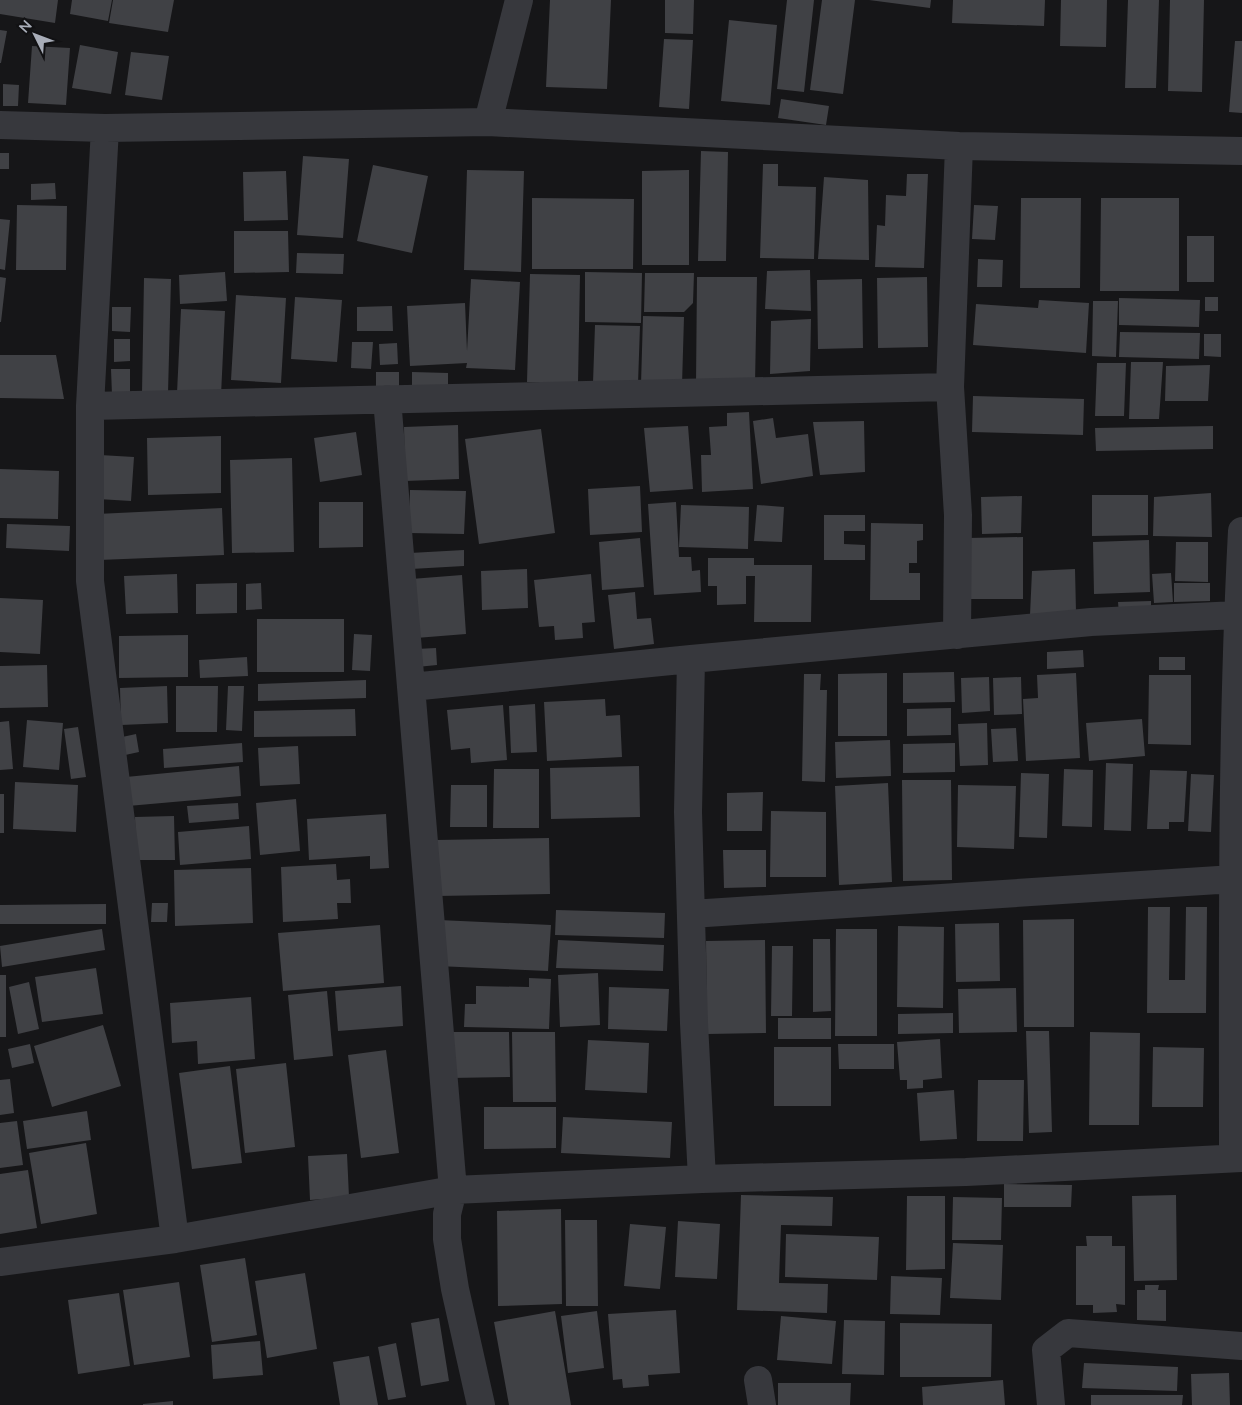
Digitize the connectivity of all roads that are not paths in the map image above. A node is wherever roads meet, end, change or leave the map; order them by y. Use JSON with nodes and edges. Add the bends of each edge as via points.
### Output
{"nodes":[{"id":1,"x":519,"y":0,"type":"edge"},
{"id":2,"x":488,"y":122,"type":"junction"},
{"id":3,"x":0,"y":126,"type":"edge"},
{"id":4,"x":105,"y":128,"type":"junction"},
{"id":5,"x":959,"y":146,"type":"junction"},
{"id":6,"x":1242,"y":151,"type":"edge"},
{"id":7,"x":950,"y":386,"type":"junction"},
{"id":8,"x":387,"y":399,"type":"junction"},
{"id":9,"x":90,"y":406,"type":"junction"},
{"id":10,"x":1242,"y":531,"type":"edge"},
{"id":11,"x":1237,"y":615,"type":"junction"},
{"id":12,"x":957,"y":635,"type":"junction"},
{"id":13,"x":691,"y":659,"type":"junction"},
{"id":14,"x":411,"y":687,"type":"junction"},
{"id":15,"x":1234,"y":879,"type":"junction"},
{"id":16,"x":691,"y":914,"type":"junction"},
{"id":17,"x":1237,"y":1158,"type":"edge"},
{"id":18,"x":702,"y":1179,"type":"junction"},
{"id":19,"x":453,"y":1190,"type":"junction"},
{"id":20,"x":176,"y":1239,"type":"junction"},
{"id":21,"x":0,"y":1262,"type":"edge"},
{"id":22,"x":1242,"y":1346,"type":"edge"},
{"id":23,"x":481,"y":1405,"type":"edge"},
{"id":24,"x":1050,"y":1405,"type":"edge"}],
"edges":[{"from":1,"to":2,"type":"street"},
{"from":2,"to":4,"type":"street"},
{"from":2,"to":5,"type":"street"},
{"from":3,"to":4,"type":"street"},
{"from":4,"to":9,"type":"street"},
{"from":5,"to":6,"type":"street"},
{"from":5,"to":7,"type":"street"},
{"from":7,"to":8,"type":"street"},
{"from":7,"to":12,"type":"street","via":[[958,514]]},
{"from":8,"to":9,"type":"street"},
{"from":8,"to":14,"type":"street"},
{"from":9,"to":20,"type":"street","via":[[90,582]]},
{"from":10,"to":11,"type":"street"},
{"from":11,"to":12,"type":"street","via":[[1091,622]]},
{"from":11,"to":15,"type":"street"},
{"from":12,"to":13,"type":"street"},
{"from":13,"to":14,"type":"street"},
{"from":13,"to":16,"type":"street","via":[[688,812]]},
{"from":14,"to":19,"type":"street"},
{"from":15,"to":16,"type":"street"},
{"from":15,"to":17,"type":"street"},
{"from":16,"to":18,"type":"street"},
{"from":17,"to":18,"type":"street","via":[[966,1172]]},
{"from":18,"to":19,"type":"street"},
{"from":19,"to":20,"type":"street"},
{"from":19,"to":23,"type":"street","via":[[446,1214],[447,1239]]},
{"from":20,"to":21,"type":"street"},
{"from":22,"to":24,"type":"street","via":[[1068,1333],[1046,1350]]}]}
